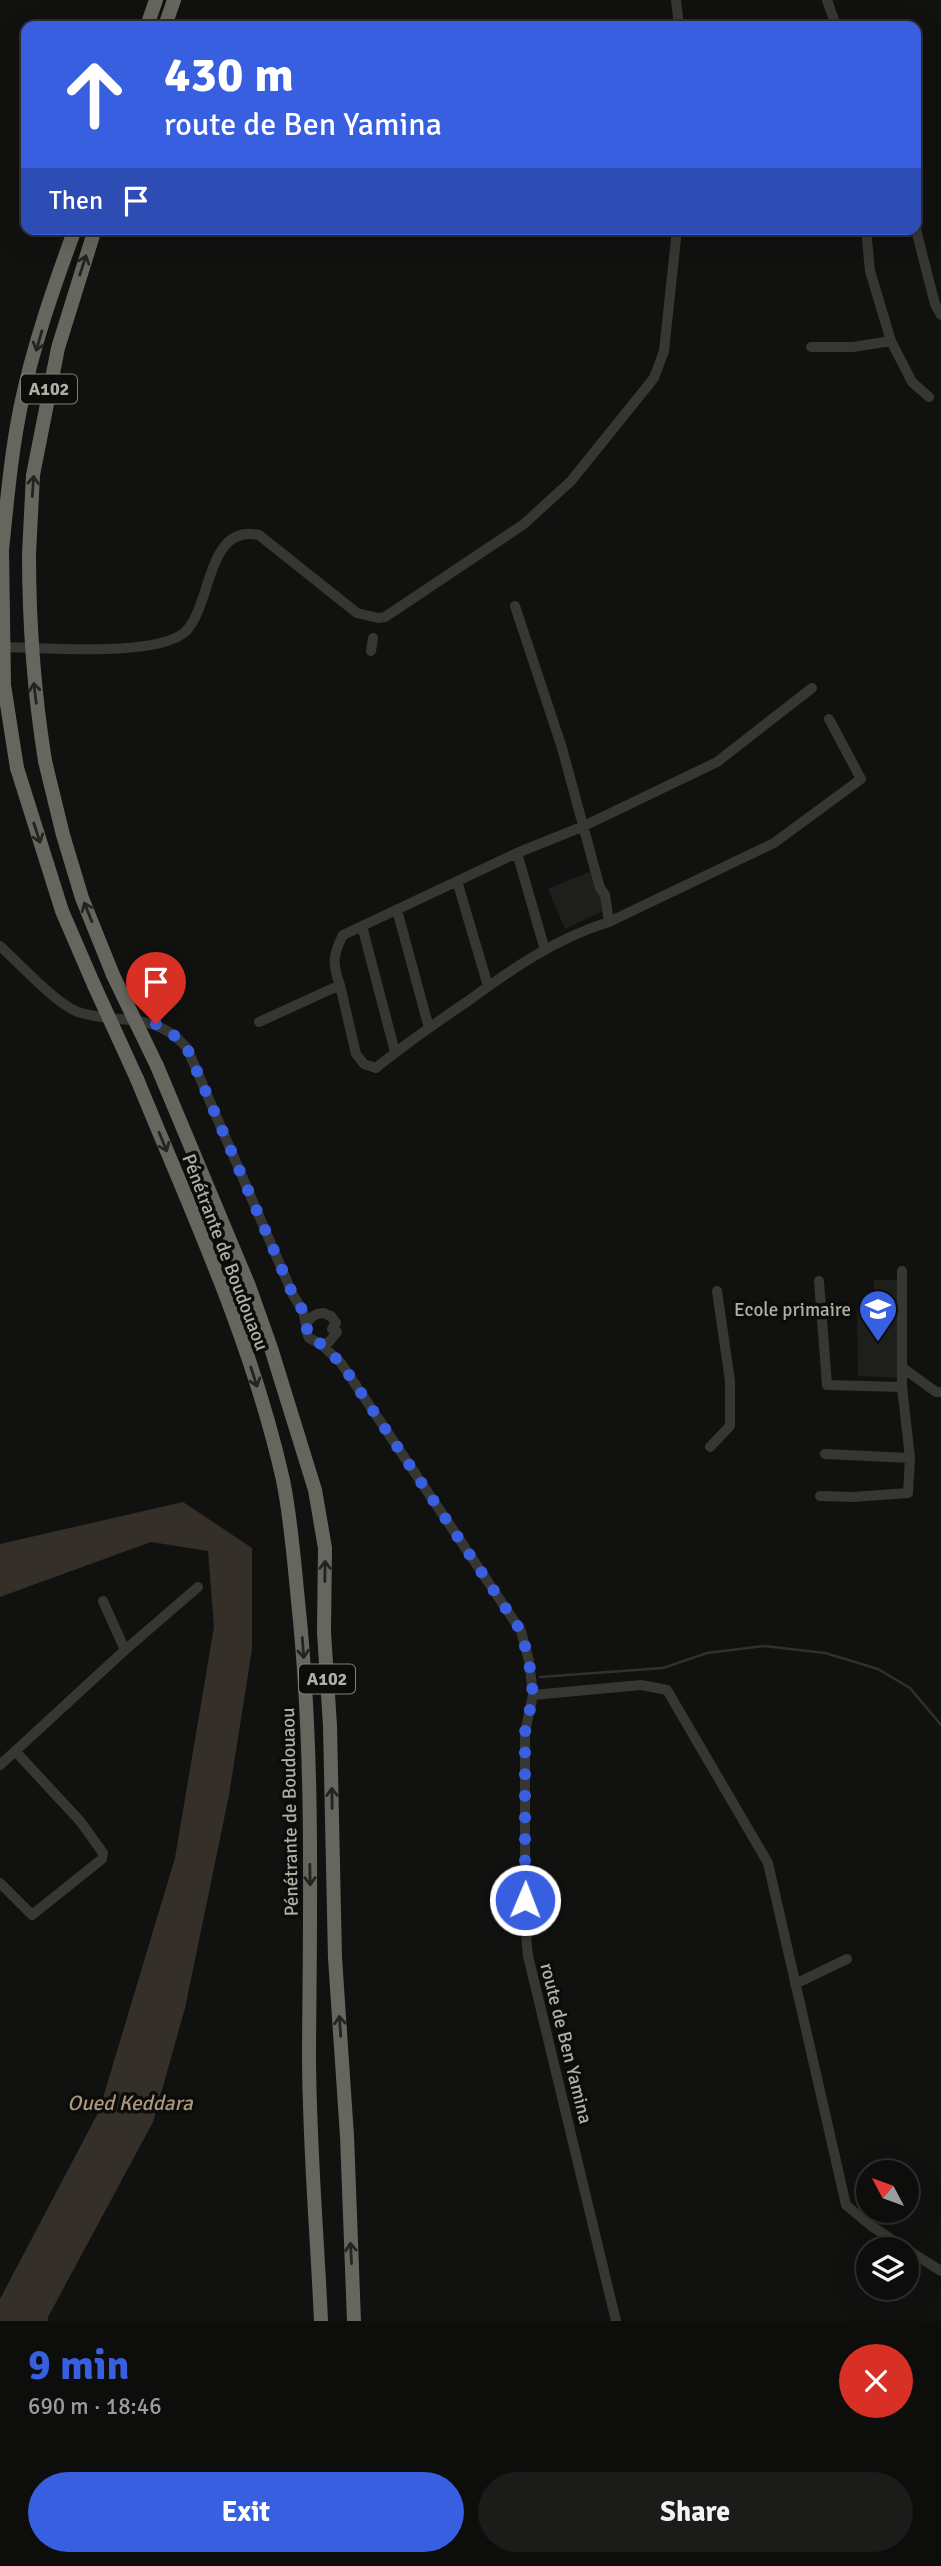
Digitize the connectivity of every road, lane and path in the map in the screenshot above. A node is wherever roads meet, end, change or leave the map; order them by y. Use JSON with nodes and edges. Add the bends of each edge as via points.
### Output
{"nodes":[{"id":1,"x":156,"y":0,"type":"edge"},
{"id":2,"x":174,"y":0,"type":"edge"},
{"id":3,"x":676,"y":0,"type":"edge"},
{"id":4,"x":827,"y":0,"type":"edge"},
{"id":5,"x":149,"y":21,"type":"edge"},
{"id":6,"x":167,"y":21,"type":"edge"},
{"id":7,"x":678,"y":21,"type":"edge"},
{"id":8,"x":834,"y":21,"type":"edge"},
{"id":9,"x":73,"y":235,"type":"edge"},
{"id":10,"x":93,"y":235,"type":"edge"},
{"id":11,"x":676,"y":235,"type":"edge"},
{"id":12,"x":867,"y":235,"type":"edge"},
{"id":13,"x":917,"y":235,"type":"edge"},
{"id":14,"x":941,"y":315,"type":"edge"},
{"id":15,"x":891,"y":341,"type":"junction"},
{"id":16,"x":811,"y":346,"type":"dead end"},
{"id":17,"x":929,"y":397,"type":"dead end"},
{"id":18,"x":515,"y":607,"type":"dead end"},
{"id":19,"x":373,"y":638,"type":"dead end"},
{"id":20,"x":0,"y":647,"type":"edge"},
{"id":21,"x":371,"y":651,"type":"dead end"},
{"id":22,"x":812,"y":688,"type":"dead end"},
{"id":23,"x":829,"y":719,"type":"dead end"},
{"id":24,"x":584,"y":826,"type":"junction"},
{"id":25,"x":517,"y":853,"type":"junction"},
{"id":26,"x":457,"y":881,"type":"junction"},
{"id":27,"x":397,"y":910,"type":"junction"},
{"id":28,"x":609,"y":922,"type":"junction"},
{"id":29,"x":362,"y":926,"type":"junction"},
{"id":30,"x":0,"y":946,"type":"edge"},
{"id":31,"x":545,"y":950,"type":"junction"},
{"id":32,"x":340,"y":985,"type":"junction"},
{"id":33,"x":488,"y":986,"type":"junction"},
{"id":34,"x":259,"y":1023,"type":"dead end"},
{"id":35,"x":429,"y":1028,"type":"junction"},
{"id":36,"x":395,"y":1052,"type":"junction"},
{"id":37,"x":902,"y":1271,"type":"dead end"},
{"id":38,"x":820,"y":1281,"type":"dead end"},
{"id":39,"x":717,"y":1291,"type":"dead end"},
{"id":40,"x":293,"y":1295,"type":"junction"},
{"id":41,"x":318,"y":1313,"type":"junction"},
{"id":42,"x":306,"y":1325,"type":"junction"},
{"id":43,"x":335,"y":1336,"type":"junction"},
{"id":44,"x":321,"y":1344,"type":"junction"},
{"id":45,"x":341,"y":1363,"type":"junction"},
{"id":46,"x":903,"y":1368,"type":"junction"},
{"id":47,"x":902,"y":1387,"type":"junction"},
{"id":48,"x":941,"y":1392,"type":"edge"},
{"id":49,"x":710,"y":1447,"type":"dead end"},
{"id":50,"x":825,"y":1454,"type":"dead end"},
{"id":51,"x":910,"y":1458,"type":"junction"},
{"id":52,"x":820,"y":1496,"type":"dead end"},
{"id":53,"x":198,"y":1587,"type":"dead end"},
{"id":54,"x":103,"y":1601,"type":"dead end"},
{"id":55,"x":125,"y":1650,"type":"junction"},
{"id":56,"x":533,"y":1695,"type":"junction"},
{"id":57,"x":15,"y":1751,"type":"junction"},
{"id":58,"x":0,"y":1765,"type":"edge"},
{"id":59,"x":0,"y":1883,"type":"edge"},
{"id":60,"x":847,"y":1959,"type":"dead end"},
{"id":61,"x":795,"y":1984,"type":"junction"},
{"id":62,"x":888,"y":2237,"type":"edge"},
{"id":63,"x":919,"y":2257,"type":"edge"},
{"id":64,"x":941,"y":2271,"type":"edge"},
{"id":65,"x":321,"y":2321,"type":"edge"},
{"id":66,"x":354,"y":2321,"type":"edge"},
{"id":67,"x":617,"y":2321,"type":"edge"}],
"edges":[{"from":1,"to":5,"type":"highway"},
{"from":2,"to":6,"type":"highway"},
{"from":3,"to":7,"type":"street"},
{"from":4,"to":8,"type":"street"},
{"from":9,"to":65,"type":"highway","name":"Pénétrante de Boudouaou","number":"A102","one_way":true,"bridge":true,"via":[[21,404],[10,475],[2,550],[4,685],[17,768],[62,911],[227,1295],[268,1418],[283,1484],[308,1724],[312,2162]]},
{"from":66,"to":10,"type":"highway","name":"Pénétrante de Boudouaou","number":"A102","one_way":true,"bridge":true,"via":[[335,1958],[325,1548],[315,1490],[249,1286],[82,898],[45,761],[34,693],[29,554],[33,475],[58,348]]},
{"from":11,"to":20,"type":"street","via":[[664,351],[654,378],[545,507],[385,617],[363,616],[259,535],[247,533],[234,537],[222,550],[198,614],[175,639],[134,649]]},
{"from":12,"to":15,"type":"street","via":[[870,271]]},
{"from":13,"to":14,"type":"street"},
{"from":15,"to":16,"type":"street"},
{"from":15,"to":17,"type":"street","via":[[912,382]]},
{"from":18,"to":24,"type":"street"},
{"from":19,"to":21,"type":"street"},
{"from":22,"to":24,"type":"street","via":[[717,762]]},
{"from":23,"to":28,"type":"street","via":[[861,779],[774,843]]},
{"from":24,"to":25,"type":"street"},
{"from":24,"to":28,"type":"street"},
{"from":25,"to":26,"type":"street"},
{"from":25,"to":31,"type":"street"},
{"from":26,"to":27,"type":"street"},
{"from":26,"to":33,"type":"street"},
{"from":27,"to":29,"type":"street"},
{"from":27,"to":35,"type":"street"},
{"from":28,"to":31,"type":"street"},
{"from":29,"to":32,"type":"street","via":[[343,935],[334,951]]},
{"from":29,"to":36,"type":"street"},
{"from":30,"to":40,"type":"street","via":[[66,1006],[156,1024],[187,1048]]},
{"from":31,"to":33,"type":"street"},
{"from":32,"to":34,"type":"street"},
{"from":32,"to":36,"type":"street","via":[[356,1054],[364,1064],[376,1068]]},
{"from":33,"to":35,"type":"street"},
{"from":35,"to":36,"type":"street"},
{"from":37,"to":46,"type":"street"},
{"from":38,"to":47,"type":"street","via":[[827,1385]]},
{"from":39,"to":49,"type":"street","via":[[730,1381],[730,1426]]},
{"from":40,"to":41,"type":"street"},
{"from":40,"to":42,"type":"street"},
{"from":41,"to":42,"type":"street"},
{"from":41,"to":43,"type":"street","via":[[334,1320]]},
{"from":42,"to":44,"type":"street","via":[[309,1338]]},
{"from":43,"to":44,"type":"street"},
{"from":43,"to":45,"type":"street","name":"route de Ben Yamina"},
{"from":44,"to":45,"type":"street","name":"route de Ben Yamina"},
{"from":45,"to":56,"type":"street","name":"route de Ben Yamina","via":[[521,1631]]},
{"from":46,"to":47,"type":"street"},
{"from":46,"to":48,"type":"street"},
{"from":47,"to":51,"type":"street"},
{"from":50,"to":51,"type":"street"},
{"from":51,"to":52,"type":"street","via":[[908,1493]]},
{"from":53,"to":55,"type":"street"},
{"from":54,"to":55,"type":"street"},
{"from":55,"to":57,"type":"street"},
{"from":56,"to":61,"type":"street","via":[[641,1685],[667,1690],[768,1863]]},
{"from":56,"to":67,"type":"street","name":"route de Ben Yamina","via":[[525,1732],[528,1956]]},
{"from":57,"to":58,"type":"street"},
{"from":57,"to":59,"type":"street","via":[[103,1853],[102,1859],[32,1915]]},
{"from":60,"to":61,"type":"street"},
{"from":61,"to":62,"type":"street","via":[[846,2204]]},
{"from":63,"to":64,"type":"street"}]}
